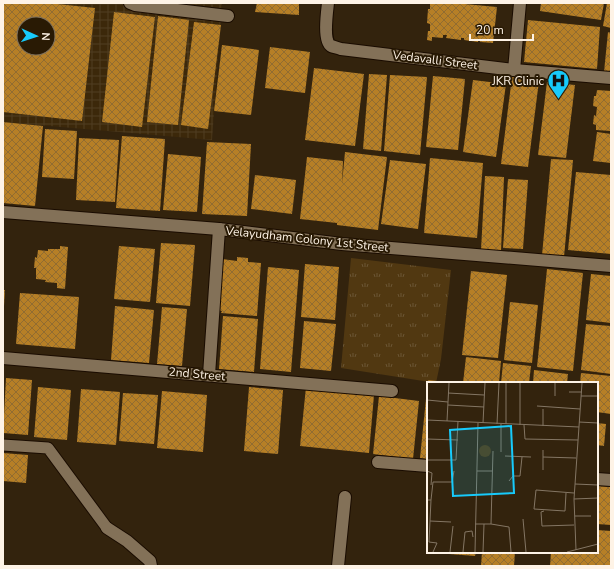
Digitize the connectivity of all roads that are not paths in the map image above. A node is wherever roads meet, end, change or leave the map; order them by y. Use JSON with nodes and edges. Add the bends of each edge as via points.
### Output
{"nodes":[{"id":1,"x":130,"y":3,"type":"edge"},
{"id":2,"x":328,"y":3,"type":"edge"},
{"id":3,"x":520,"y":3,"type":"edge"},
{"id":4,"x":228,"y":16,"type":"dead end"},
{"id":5,"x":514,"y":70,"type":"junction"},
{"id":6,"x":611,"y":78,"type":"edge"},
{"id":7,"x":3,"y":212,"type":"edge"},
{"id":8,"x":219,"y":229,"type":"junction"},
{"id":9,"x":611,"y":266,"type":"edge"},
{"id":10,"x":3,"y":358,"type":"edge"},
{"id":11,"x":209,"y":375,"type":"junction"},
{"id":12,"x":392,"y":392,"type":"dead end"},
{"id":13,"x":3,"y":445,"type":"edge"},
{"id":14,"x":378,"y":462,"type":"dead end"},
{"id":15,"x":427,"y":466,"type":"edge"},
{"id":16,"x":598,"y":479,"type":"edge"},
{"id":17,"x":611,"y":480,"type":"edge"},
{"id":18,"x":345,"y":497,"type":"dead end"},
{"id":19,"x":107,"y":528,"type":"joint"},
{"id":20,"x":151,"y":566,"type":"edge"},
{"id":21,"x":338,"y":566,"type":"edge"}],
"edges":[{"from":1,"to":4,"type":"street"},
{"from":2,"to":5,"type":"street","name":"Vedavalli Street","via":[[326,33],[327,42],[331,46]]},
{"from":3,"to":5,"type":"street"},
{"from":5,"to":6,"type":"street","name":"Vedavalli Street"},
{"from":7,"to":8,"type":"street","name":"Velayudham Colony 1st Street"},
{"from":8,"to":9,"type":"street","name":"Velayudham Colony 1st Street","via":[[342,244]]},
{"from":8,"to":11,"type":"street"},
{"from":10,"to":11,"type":"street","name":"2nd Street"},
{"from":11,"to":12,"type":"street","name":"2nd Street"},
{"from":13,"to":19,"type":"lane","via":[[48,448]]},
{"from":14,"to":15,"type":"street"},
{"from":16,"to":17,"type":"street"},
{"from":18,"to":21,"type":"street"},
{"from":19,"to":20,"type":"street","via":[[127,541],[150,561]]}]}
